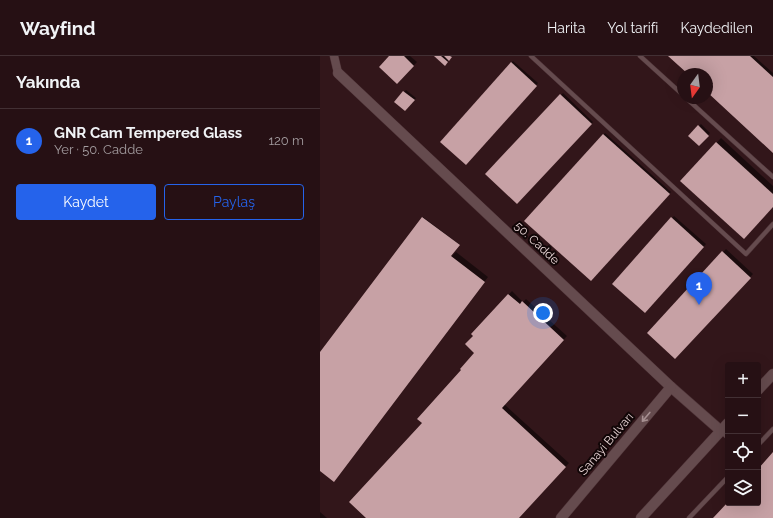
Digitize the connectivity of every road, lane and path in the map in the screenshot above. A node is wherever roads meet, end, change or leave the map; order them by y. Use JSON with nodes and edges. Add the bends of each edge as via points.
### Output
{"nodes":[{"id":1,"x":334,"y":56,"type":"edge"},
{"id":2,"x":531,"y":56,"type":"edge"},
{"id":3,"x":640,"y":56,"type":"edge"},
{"id":4,"x":338,"y":73,"type":"joint"},
{"id":5,"x":677,"y":90,"type":"edge"},
{"id":6,"x":693,"y":104,"type":"edge"},
{"id":7,"x":773,"y":177,"type":"edge"},
{"id":8,"x":773,"y":224,"type":"edge"},
{"id":9,"x":773,"y":374,"type":"edge"},
{"id":10,"x":671,"y":387,"type":"junction"},
{"id":11,"x":761,"y":387,"type":"edge"},
{"id":12,"x":773,"y":429,"type":"edge"},
{"id":13,"x":724,"y":434,"type":"edge"},
{"id":14,"x":761,"y":442,"type":"edge"},
{"id":15,"x":725,"y":480,"type":"edge"},
{"id":16,"x":561,"y":518,"type":"edge"},
{"id":17,"x":642,"y":518,"type":"edge"},
{"id":18,"x":689,"y":518,"type":"edge"}],
"edges":[{"from":1,"to":4,"type":"street"},
{"from":2,"to":8,"type":"lane","via":[[746,254]]},
{"from":3,"to":5,"type":"lane"},
{"from":4,"to":10,"type":"street","name":"50. Cadde"},
{"from":6,"to":7,"type":"lane"},
{"from":9,"to":11,"type":"street"},
{"from":10,"to":13,"type":"street","name":"50. Cadde"},
{"from":10,"to":16,"type":"street","name":"Sanayi Bulvarı","one_way":true},
{"from":12,"to":14,"type":"lane"},
{"from":13,"to":17,"type":"street"},
{"from":15,"to":18,"type":"lane"}]}
